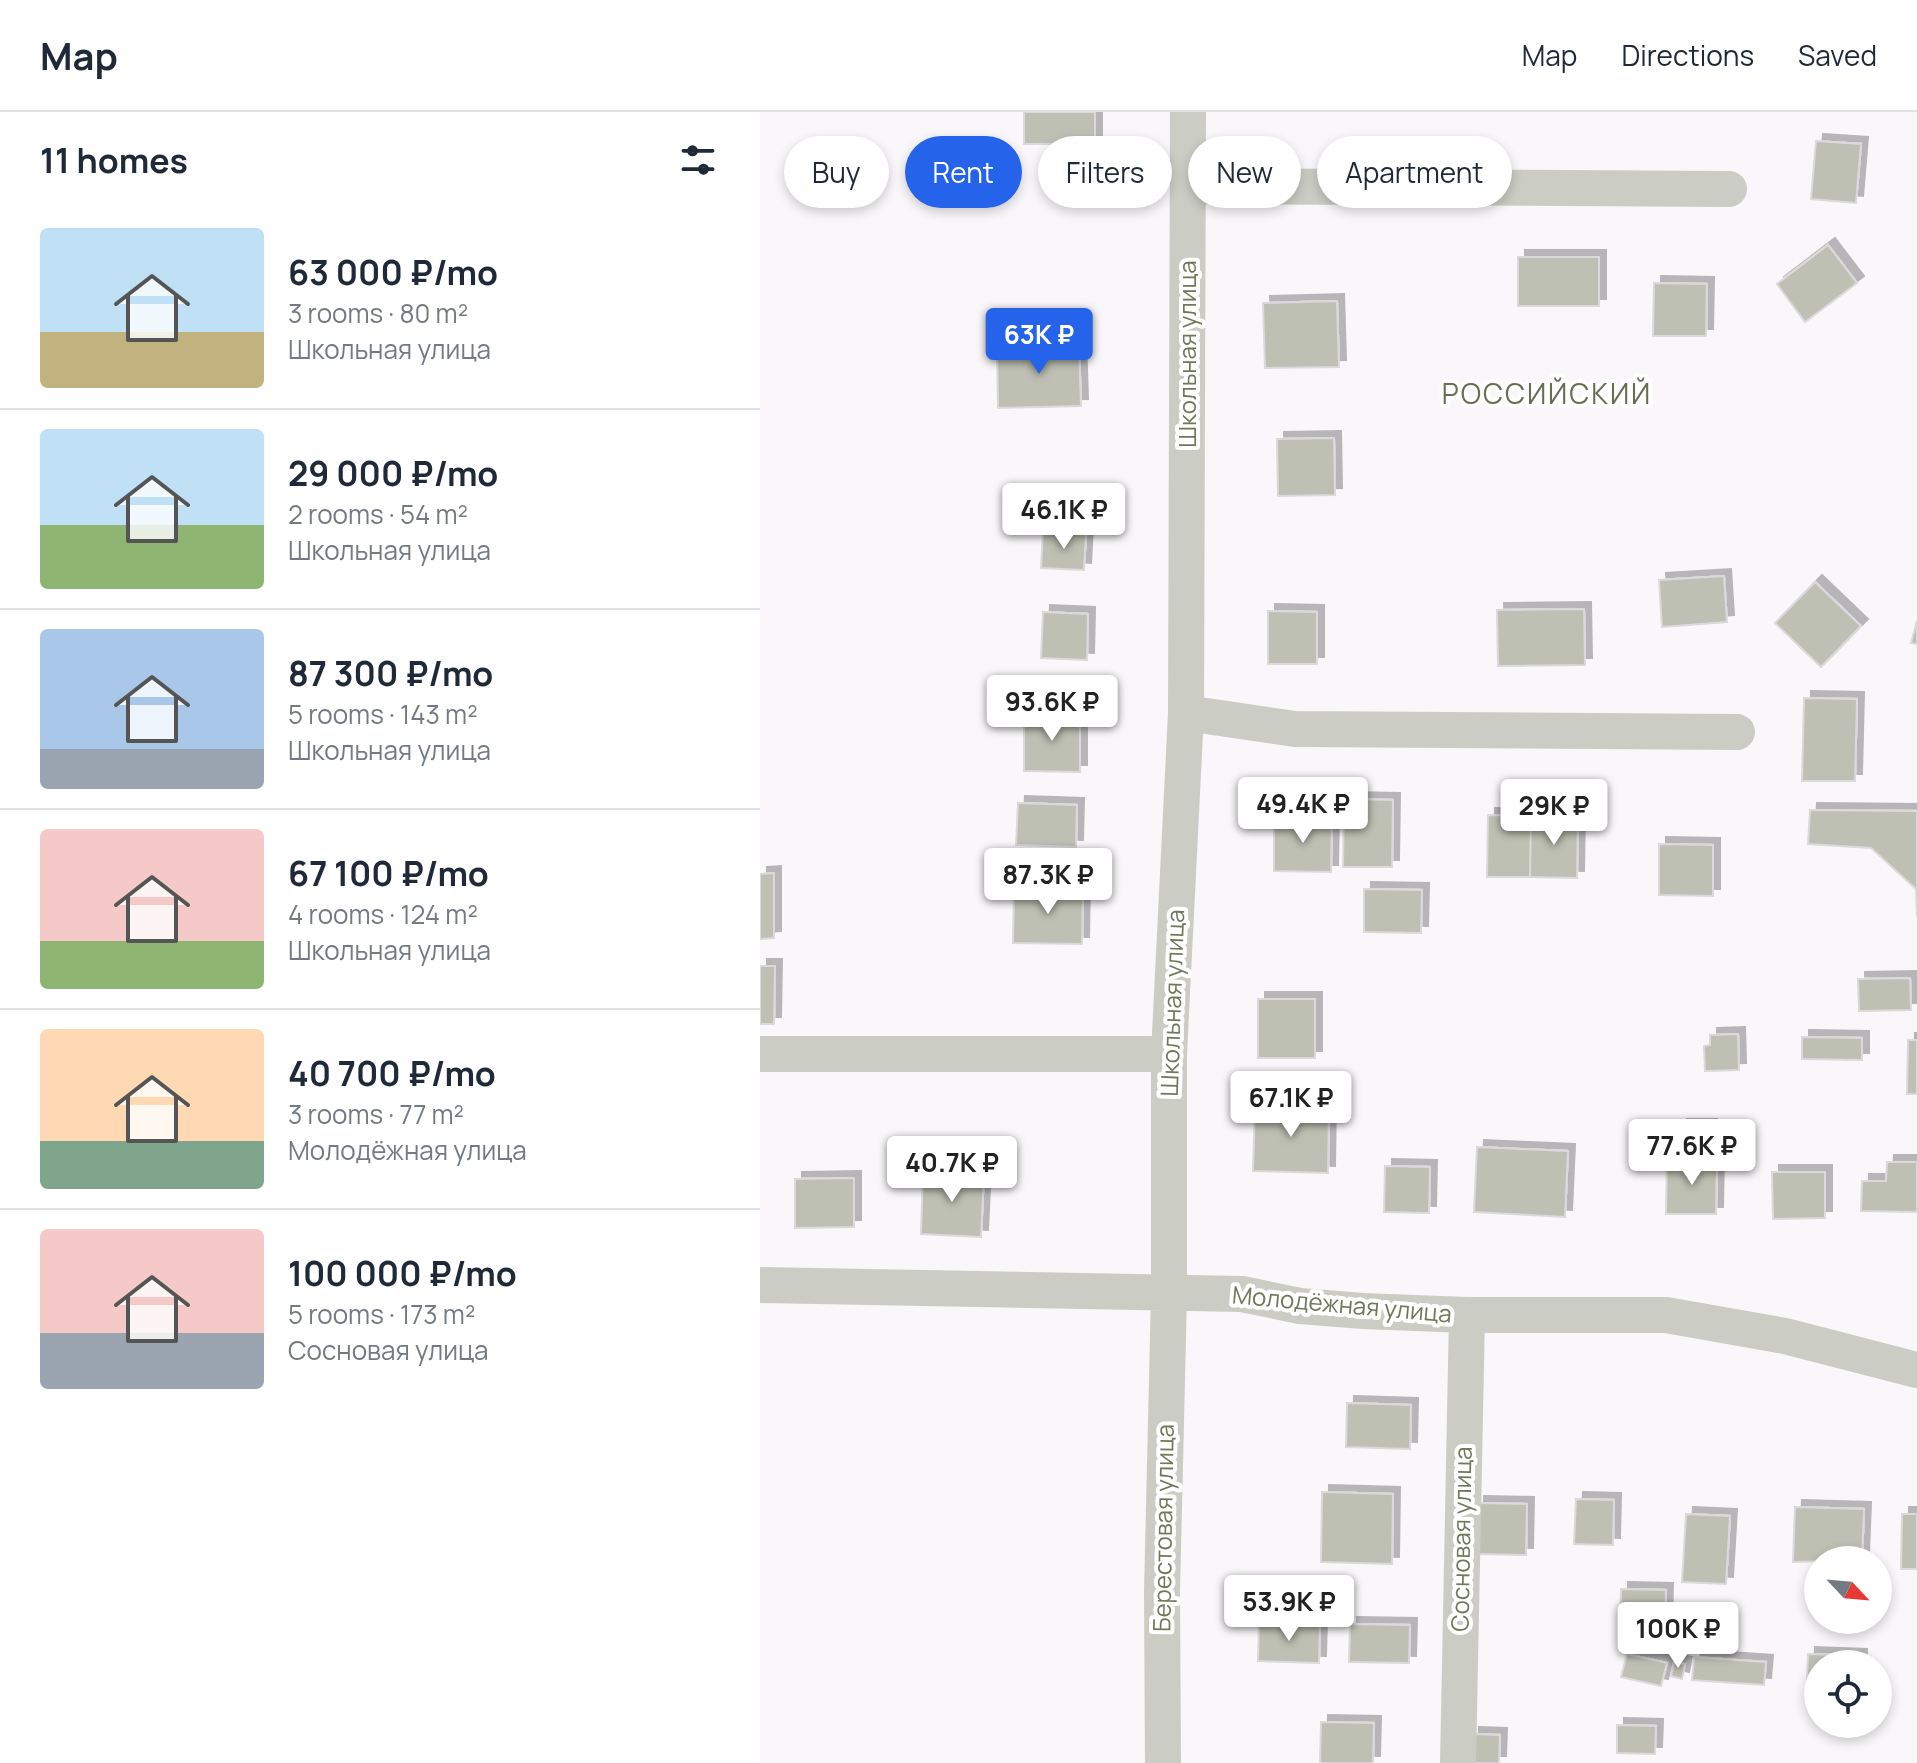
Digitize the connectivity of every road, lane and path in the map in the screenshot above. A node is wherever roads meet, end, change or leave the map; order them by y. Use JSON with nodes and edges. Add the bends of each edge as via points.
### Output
{"nodes":[{"id":1,"x":1188,"y":112,"type":"edge"},
{"id":2,"x":1188,"y":136,"type":"edge"},
{"id":3,"x":1301,"y":187,"type":"edge"},
{"id":4,"x":1729,"y":189,"type":"dead end"},
{"id":5,"x":1189,"y":208,"type":"edge"},
{"id":6,"x":1186,"y":713,"type":"junction"},
{"id":7,"x":1737,"y":732,"type":"dead end"},
{"id":8,"x":760,"y":1054,"type":"edge"},
{"id":9,"x":1169,"y":1054,"type":"junction"},
{"id":10,"x":760,"y":1285,"type":"edge"},
{"id":11,"x":1169,"y":1294,"type":"junction"},
{"id":12,"x":1467,"y":1315,"type":"junction"},
{"id":13,"x":1917,"y":1370,"type":"edge"},
{"id":14,"x":1163,"y":1763,"type":"edge"},
{"id":15,"x":1458,"y":1763,"type":"edge"}],
"edges":[{"from":1,"to":2,"type":"street","name":"Школьная улица"},
{"from":3,"to":4,"type":"street"},
{"from":5,"to":6,"type":"street","name":"Школьная улица"},
{"from":6,"to":7,"type":"street","via":[[1295,729]]},
{"from":6,"to":9,"type":"street","name":"Школьная улица"},
{"from":8,"to":9,"type":"street"},
{"from":9,"to":11,"type":"street","name":"Школьная улица"},
{"from":10,"to":11,"type":"street","name":"Молодёжная улица"},
{"from":11,"to":12,"type":"street","name":"Молодёжная улица","via":[[1242,1294],[1300,1306]]},
{"from":11,"to":14,"type":"street","name":"Берестовая улица"},
{"from":12,"to":13,"type":"street","name":"Молодёжная улица","via":[[1666,1315],[1785,1336]]},
{"from":12,"to":15,"type":"street","name":"Сосновая улица"}]}
